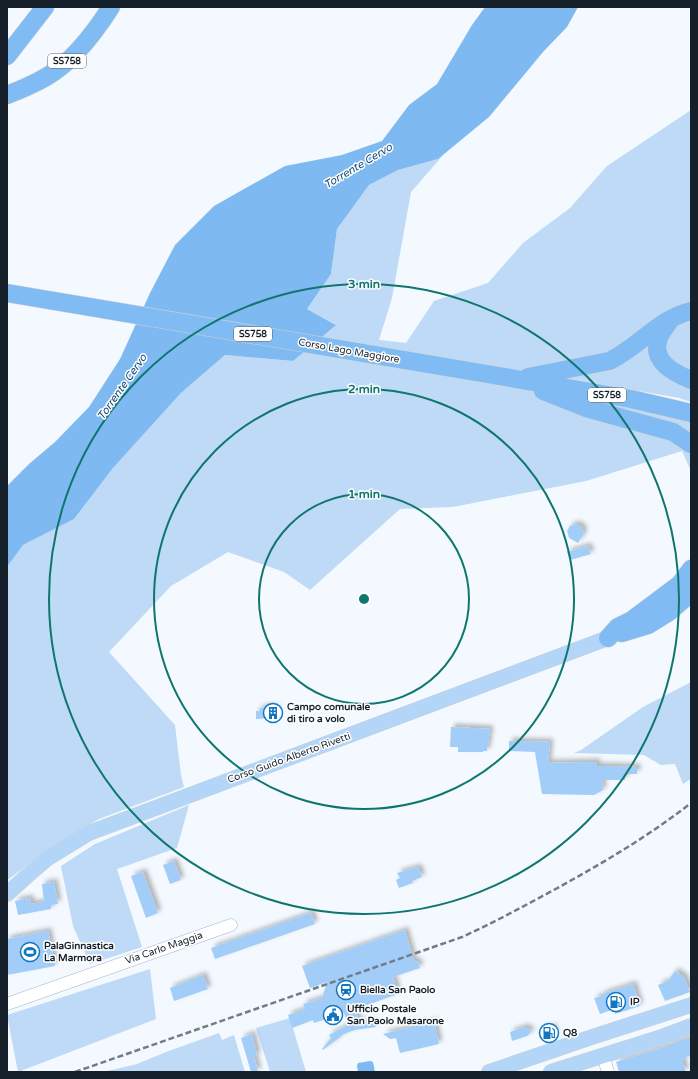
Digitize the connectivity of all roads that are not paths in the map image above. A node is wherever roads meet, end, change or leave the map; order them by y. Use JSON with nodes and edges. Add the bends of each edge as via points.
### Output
{"nodes":[{"id":1,"x":33,"y":7,"type":"edge"},
{"id":2,"x":45,"y":7,"type":"edge"},
{"id":3,"x":112,"y":7,"type":"edge"},
{"id":4,"x":7,"y":42,"type":"edge"},
{"id":5,"x":7,"y":56,"type":"edge"},
{"id":6,"x":7,"y":95,"type":"edge"},
{"id":7,"x":7,"y":293,"type":"edge"},
{"id":8,"x":691,"y":311,"type":"edge"},
{"id":9,"x":670,"y":320,"type":"junction"},
{"id":10,"x":512,"y":378,"type":"junction"},
{"id":11,"x":691,"y":380,"type":"edge"},
{"id":12,"x":691,"y":413,"type":"edge"},
{"id":13,"x":691,"y":444,"type":"edge"},
{"id":14,"x":691,"y":569,"type":"edge"},
{"id":15,"x":691,"y":593,"type":"edge"},
{"id":16,"x":691,"y":610,"type":"edge"},
{"id":17,"x":608,"y":638,"type":"junction"},
{"id":18,"x":7,"y":894,"type":"edge"},
{"id":19,"x":231,"y":925,"type":"dead end"},
{"id":20,"x":7,"y":1004,"type":"edge"},
{"id":21,"x":691,"y":1004,"type":"edge"},
{"id":22,"x":691,"y":1026,"type":"edge"},
{"id":23,"x":603,"y":1056,"type":"junction"},
{"id":24,"x":492,"y":1071,"type":"edge"},
{"id":25,"x":551,"y":1072,"type":"edge"},
{"id":26,"x":608,"y":1072,"type":"edge"}],
"edges":[{"from":1,"to":4,"type":"highway"},
{"from":2,"to":5,"type":"highway"},
{"from":3,"to":6,"type":"highway","number":"SS758","via":[[74,56],[47,76]]},
{"from":7,"to":10,"type":"highway","name":"Corso Lago Maggiore","number":"SS758"},
{"from":8,"to":9,"type":"highway"},
{"from":9,"to":10,"type":"highway","via":[[609,361],[549,374]]},
{"from":9,"to":11,"type":"highway","via":[[659,338],[659,356],[665,366],[675,374]]},
{"from":10,"to":12,"type":"highway","name":"Corso Lago Maggiore","number":"SS758","via":[[632,399]]},
{"from":10,"to":13,"type":"highway","via":[[586,408],[673,432]]},
{"from":14,"to":17,"type":"highway","via":[[680,584],[632,620],[618,627]]},
{"from":15,"to":17,"type":"highway","via":[[669,612],[648,625]]},
{"from":16,"to":17,"type":"highway","via":[[669,625],[644,636],[621,643]]},
{"from":17,"to":18,"type":"main road","name":"Corso Guido Alberto Rivetti","via":[[89,833],[48,858]]},
{"from":19,"to":20,"type":"street","name":"Via Carlo Maggia"},
{"from":21,"to":24,"type":"main road"},
{"from":22,"to":23,"type":"main road"},
{"from":23,"to":25,"type":"main road"},
{"from":23,"to":26,"type":"street"}]}
